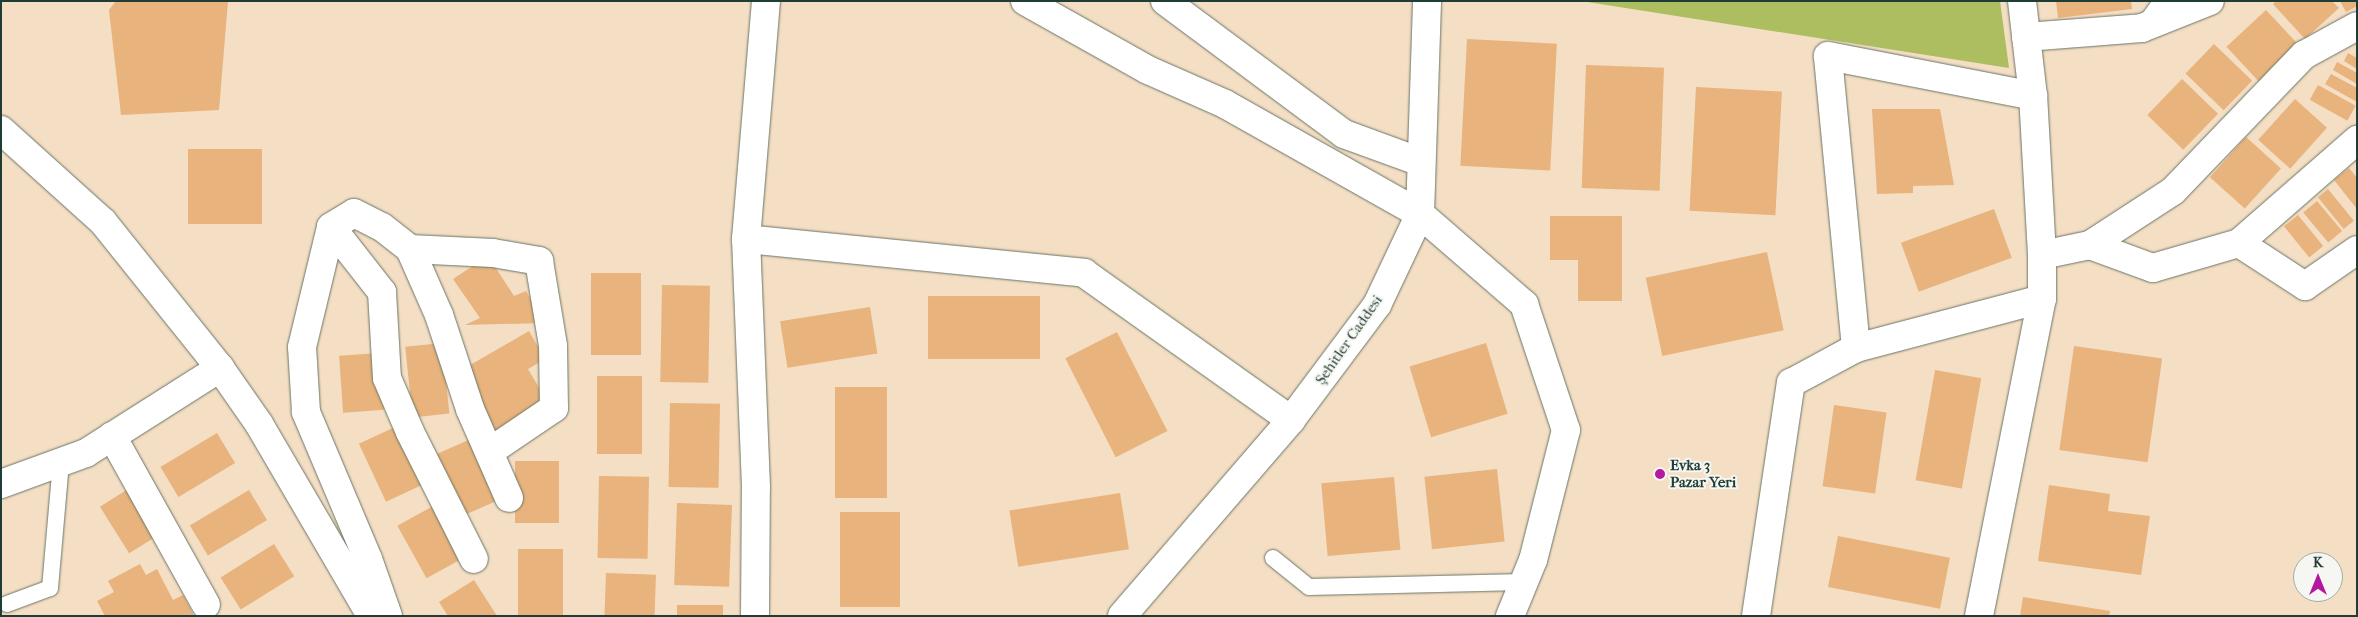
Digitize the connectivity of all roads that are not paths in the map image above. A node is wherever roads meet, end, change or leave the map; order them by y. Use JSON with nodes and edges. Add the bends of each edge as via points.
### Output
{"nodes":[{"id":1,"x":766,"y":1,"type":"edge"},
{"id":2,"x":1025,"y":1,"type":"edge"},
{"id":3,"x":1165,"y":1,"type":"edge"},
{"id":4,"x":1426,"y":1,"type":"edge"},
{"id":5,"x":2022,"y":1,"type":"edge"},
{"id":6,"x":2162,"y":1,"type":"edge"},
{"id":7,"x":2210,"y":1,"type":"edge"},
{"id":8,"x":2357,"y":26,"type":"edge"},
{"id":9,"x":2142,"y":28,"type":"junction"},
{"id":10,"x":2026,"y":37,"type":"junction"},
{"id":11,"x":2033,"y":96,"type":"junction"},
{"id":12,"x":1,"y":130,"type":"edge"},
{"id":13,"x":2357,"y":140,"type":"edge"},
{"id":14,"x":1421,"y":162,"type":"junction"},
{"id":15,"x":1420,"y":214,"type":"junction"},
{"id":16,"x":331,"y":227,"type":"junction"},
{"id":17,"x":746,"y":239,"type":"junction"},
{"id":18,"x":2239,"y":244,"type":"junction"},
{"id":19,"x":2090,"y":245,"type":"junction"},
{"id":20,"x":410,"y":249,"type":"junction"},
{"id":21,"x":2357,"y":250,"type":"edge"},
{"id":22,"x":2042,"y":255,"type":"junction"},
{"id":23,"x":2042,"y":299,"type":"junction"},
{"id":24,"x":1856,"y":348,"type":"junction"},
{"id":25,"x":220,"y":368,"type":"junction"},
{"id":26,"x":1292,"y":420,"type":"junction"},
{"id":27,"x":112,"y":436,"type":"junction"},
{"id":28,"x":489,"y":452,"type":"junction"},
{"id":29,"x":61,"y":462,"type":"junction"},
{"id":30,"x":1,"y":484,"type":"edge"},
{"id":31,"x":510,"y":498,"type":"dead end"},
{"id":32,"x":1273,"y":558,"type":"dead end"},
{"id":33,"x":474,"y":559,"type":"dead end"},
{"id":34,"x":1524,"y":582,"type":"junction"},
{"id":35,"x":7,"y":604,"type":"dead end"},
{"id":36,"x":206,"y":606,"type":"dead end"},
{"id":37,"x":370,"y":616,"type":"edge"},
{"id":38,"x":388,"y":616,"type":"edge"},
{"id":39,"x":755,"y":616,"type":"edge"},
{"id":40,"x":1122,"y":616,"type":"edge"},
{"id":41,"x":1510,"y":616,"type":"edge"},
{"id":42,"x":1756,"y":616,"type":"edge"},
{"id":43,"x":1979,"y":616,"type":"edge"}],
"edges":[{"from":1,"to":17,"type":"street"},
{"from":2,"to":15,"type":"street","via":[[1148,70],[1225,104]]},
{"from":3,"to":14,"type":"street","via":[[1344,134]]},
{"from":4,"to":14,"type":"street","name":"Şehitler Caddesi"},
{"from":5,"to":10,"type":"street"},
{"from":6,"to":9,"type":"lane"},
{"from":7,"to":9,"type":"street"},
{"from":8,"to":19,"type":"street","via":[[2304,55],[2173,190]]},
{"from":9,"to":10,"type":"street"},
{"from":10,"to":11,"type":"street"},
{"from":11,"to":22,"type":"street"},
{"from":11,"to":24,"type":"street","via":[[1828,56]]},
{"from":12,"to":25,"type":"street","via":[[103,222]]},
{"from":13,"to":18,"type":"street"},
{"from":14,"to":15,"type":"street","name":"Şehitler Caddesi"},
{"from":15,"to":26,"type":"street","name":"Şehitler Caddesi","via":[[1376,305]]},
{"from":15,"to":34,"type":"street","via":[[1524,304],[1566,430],[1533,560]]},
{"from":16,"to":20,"type":"street","via":[[354,213],[382,227]]},
{"from":16,"to":33,"type":"street","via":[[382,292],[388,378],[410,432]]},
{"from":16,"to":38,"type":"street","via":[[302,347],[306,412],[368,559]]},
{"from":17,"to":26,"type":"street","via":[[1084,273]]},
{"from":17,"to":39,"type":"street","via":[[756,487]]},
{"from":18,"to":19,"type":"street","via":[[2153,268]]},
{"from":18,"to":21,"type":"street","via":[[2305,286]]},
{"from":19,"to":22,"type":"street"},
{"from":20,"to":28,"type":"street","via":[[440,315],[470,409]]},
{"from":20,"to":28,"type":"street","via":[[493,253],[539,261],[553,346],[554,408]]},
{"from":22,"to":23,"type":"street"},
{"from":23,"to":24,"type":"street"},
{"from":23,"to":43,"type":"street"},
{"from":24,"to":42,"type":"street","via":[[1791,383]]},
{"from":25,"to":27,"type":"street"},
{"from":25,"to":37,"type":"street","via":[[259,424]]},
{"from":26,"to":40,"type":"street","name":"Şehitler Caddesi"},
{"from":27,"to":29,"type":"street","via":[[86,453]]},
{"from":27,"to":36,"type":"street"},
{"from":28,"to":31,"type":"street"},
{"from":29,"to":30,"type":"street"},
{"from":29,"to":35,"type":"lane","via":[[50,588]]},
{"from":32,"to":34,"type":"lane","via":[[1309,587]]},
{"from":34,"to":41,"type":"street"}]}
